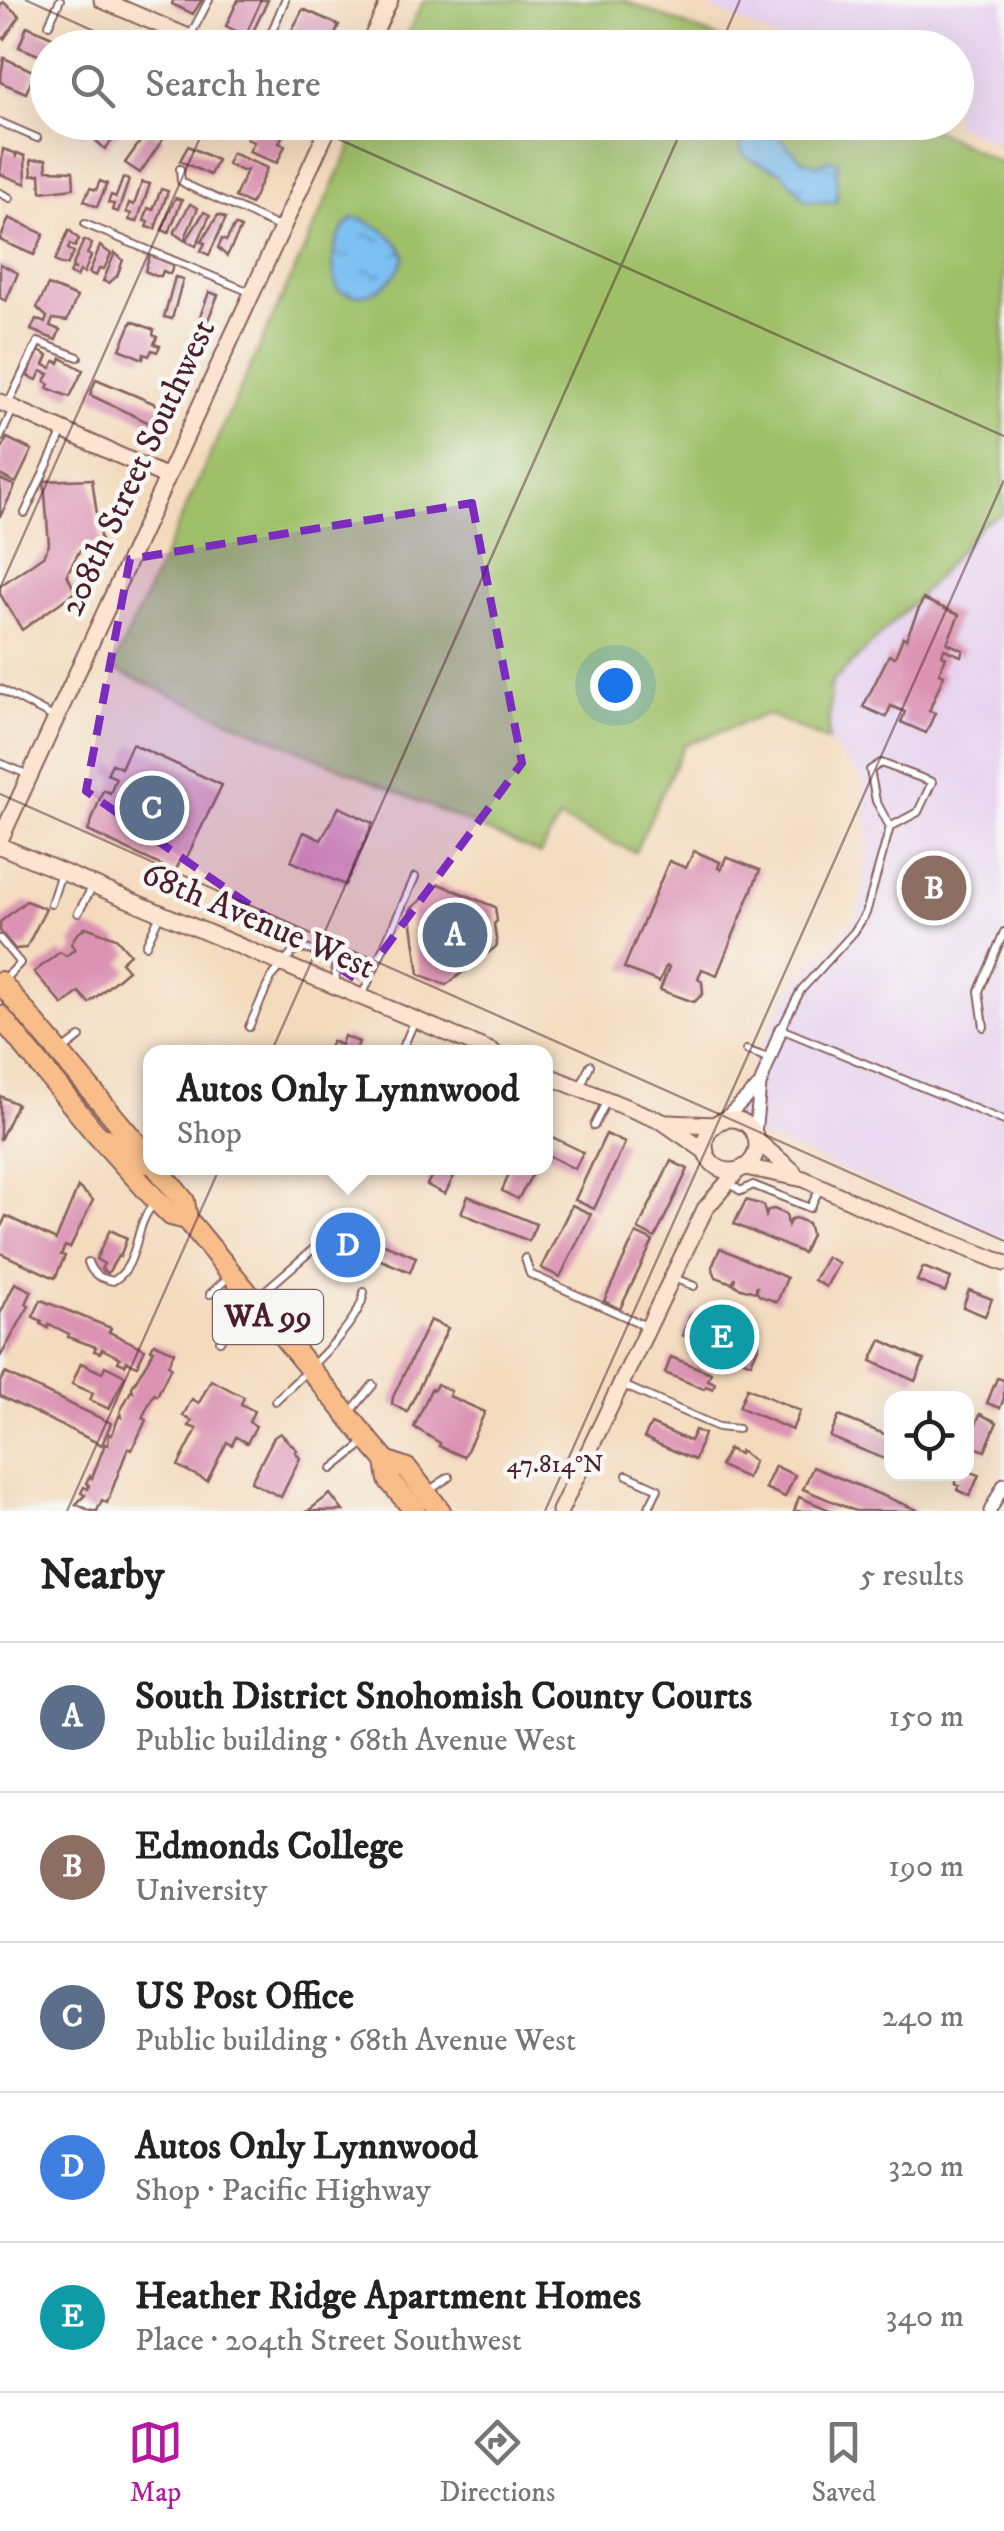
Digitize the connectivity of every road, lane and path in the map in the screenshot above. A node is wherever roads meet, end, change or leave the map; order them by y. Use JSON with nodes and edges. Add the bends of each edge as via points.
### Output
{"nodes":[{"id":1,"x":60,"y":0,"type":"edge"},
{"id":2,"x":102,"y":0,"type":"edge"},
{"id":3,"x":209,"y":0,"type":"edge"},
{"id":4,"x":285,"y":0,"type":"edge"},
{"id":5,"x":390,"y":0,"type":"edge"},
{"id":6,"x":49,"y":24,"type":"dead end"},
{"id":7,"x":173,"y":30,"type":"edge"},
{"id":8,"x":194,"y":30,"type":"edge"},
{"id":9,"x":272,"y":30,"type":"edge"},
{"id":10,"x":376,"y":30,"type":"edge"},
{"id":11,"x":0,"y":122,"type":"edge"},
{"id":12,"x":30,"y":135,"type":"edge"},
{"id":13,"x":323,"y":140,"type":"edge"},
{"id":14,"x":180,"y":170,"type":"dead end"},
{"id":15,"x":0,"y":193,"type":"edge"},
{"id":16,"x":10,"y":198,"type":"dead end"},
{"id":17,"x":85,"y":224,"type":"dead end"},
{"id":18,"x":282,"y":228,"type":"junction"},
{"id":19,"x":252,"y":293,"type":"junction"},
{"id":20,"x":78,"y":356,"type":"dead end"},
{"id":21,"x":7,"y":405,"type":"edge"},
{"id":22,"x":64,"y":430,"type":"junction"},
{"id":23,"x":0,"y":438,"type":"edge"},
{"id":24,"x":167,"y":477,"type":"junction"},
{"id":25,"x":24,"y":513,"type":"dead end"},
{"id":26,"x":0,"y":689,"type":"edge"},
{"id":27,"x":56,"y":719,"type":"junction"},
{"id":28,"x":0,"y":763,"type":"edge"},
{"id":29,"x":30,"y":775,"type":"junction"},
{"id":30,"x":890,"y":827,"type":"junction"},
{"id":31,"x":0,"y":843,"type":"edge"},
{"id":32,"x":62,"y":872,"type":"junction"},
{"id":33,"x":415,"y":877,"type":"dead end"},
{"id":34,"x":94,"y":885,"type":"junction"},
{"id":35,"x":51,"y":904,"type":"dead end"},
{"id":36,"x":160,"y":913,"type":"junction"},
{"id":37,"x":78,"y":914,"type":"dead end"},
{"id":38,"x":1004,"y":932,"type":"edge"},
{"id":39,"x":0,"y":940,"type":"edge"},
{"id":40,"x":146,"y":945,"type":"dead end"},
{"id":41,"x":281,"y":964,"type":"junction"},
{"id":42,"x":0,"y":983,"type":"edge"},
{"id":43,"x":336,"y":987,"type":"junction"},
{"id":44,"x":362,"y":998,"type":"junction"},
{"id":45,"x":0,"y":1016,"type":"edge"},
{"id":46,"x":415,"y":1020,"type":"junction"},
{"id":47,"x":249,"y":1027,"type":"dead end"},
{"id":48,"x":984,"y":1027,"type":"dead end"},
{"id":49,"x":782,"y":1029,"type":"junction"},
{"id":50,"x":80,"y":1036,"type":"dead end"},
{"id":51,"x":404,"y":1045,"type":"edge"},
{"id":52,"x":475,"y":1045,"type":"edge"},
{"id":53,"x":746,"y":1050,"type":"dead end"},
{"id":54,"x":58,"y":1054,"type":"junction"},
{"id":55,"x":770,"y":1059,"type":"junction"},
{"id":56,"x":590,"y":1065,"type":"dead end"},
{"id":57,"x":553,"y":1078,"type":"edge"},
{"id":58,"x":760,"y":1085,"type":"junction"},
{"id":59,"x":579,"y":1089,"type":"junction"},
{"id":60,"x":607,"y":1100,"type":"junction"},
{"id":61,"x":663,"y":1122,"type":"junction"},
{"id":62,"x":1004,"y":1122,"type":"edge"},
{"id":63,"x":718,"y":1123,"type":"junction"},
{"id":64,"x":594,"y":1126,"type":"dead end"},
{"id":65,"x":756,"y":1138,"type":"junction"},
{"id":66,"x":707,"y":1154,"type":"junction"},
{"id":67,"x":143,"y":1171,"type":"edge"},
{"id":68,"x":143,"y":1171,"type":"edge"},
{"id":69,"x":736,"y":1173,"type":"junction"},
{"id":70,"x":145,"y":1175,"type":"edge"},
{"id":71,"x":148,"y":1175,"type":"edge"},
{"id":72,"x":804,"y":1179,"type":"junction"},
{"id":73,"x":821,"y":1187,"type":"junction"},
{"id":74,"x":157,"y":1201,"type":"junction"},
{"id":75,"x":704,"y":1208,"type":"junction"},
{"id":76,"x":187,"y":1217,"type":"junction"},
{"id":77,"x":319,"y":1244,"type":"dead end"},
{"id":78,"x":525,"y":1258,"type":"dead end"},
{"id":79,"x":88,"y":1262,"type":"dead end"},
{"id":80,"x":1004,"y":1263,"type":"edge"},
{"id":81,"x":232,"y":1274,"type":"junction"},
{"id":82,"x":672,"y":1278,"type":"junction"},
{"id":83,"x":694,"y":1286,"type":"dead end"},
{"id":84,"x":364,"y":1292,"type":"dead end"},
{"id":85,"x":210,"y":1294,"type":"dead end"},
{"id":86,"x":254,"y":1301,"type":"junction"},
{"id":87,"x":648,"y":1328,"type":"junction"},
{"id":88,"x":220,"y":1340,"type":"dead end"},
{"id":89,"x":310,"y":1369,"type":"junction"},
{"id":90,"x":622,"y":1384,"type":"junction"},
{"id":91,"x":373,"y":1385,"type":"dead end"},
{"id":92,"x":275,"y":1401,"type":"dead end"},
{"id":93,"x":348,"y":1415,"type":"junction"},
{"id":94,"x":738,"y":1429,"type":"dead end"},
{"id":95,"x":368,"y":1440,"type":"junction"},
{"id":96,"x":332,"y":1469,"type":"dead end"},
{"id":97,"x":627,"y":1475,"type":"dead end"},
{"id":98,"x":449,"y":1477,"type":"dead end"},
{"id":99,"x":1004,"y":1484,"type":"edge"},
{"id":100,"x":421,"y":1502,"type":"edge"},
{"id":101,"x":440,"y":1511,"type":"edge"},
{"id":102,"x":560,"y":1511,"type":"edge"},
{"id":103,"x":647,"y":1511,"type":"edge"},
{"id":104,"x":990,"y":1511,"type":"edge"}],
"edges":[{"from":1,"to":6,"type":"lane"},
{"from":2,"to":7,"type":"street"},
{"from":3,"to":8,"type":"lane"},
{"from":4,"to":9,"type":"lane"},
{"from":5,"to":10,"type":"street"},
{"from":11,"to":12,"type":"lane"},
{"from":13,"to":18,"type":"street","name":"208th Street Southwest"},
{"from":14,"to":18,"type":"lane","via":[[189,186]]},
{"from":15,"to":16,"type":"lane"},
{"from":17,"to":19,"type":"lane"},
{"from":18,"to":19,"type":"street","name":"208th Street Southwest"},
{"from":19,"to":24,"type":"street","name":"208th Street Southwest"},
{"from":20,"to":21,"type":"lane","via":[[38,342]]},
{"from":21,"to":22,"type":"street"},
{"from":21,"to":23,"type":"lane"},
{"from":22,"to":24,"type":"street"},
{"from":22,"to":25,"type":"lane"},
{"from":24,"to":27,"type":"street","name":"208th Street Southwest"},
{"from":26,"to":27,"type":"lane"},
{"from":27,"to":29,"type":"street","name":"208th Street Southwest"},
{"from":28,"to":29,"type":"lane"},
{"from":29,"to":31,"type":"street","name":"208th Street Southwest"},
{"from":30,"to":30,"type":"lane","via":[[918,812],[932,782],[881,763],[870,770]]},
{"from":30,"to":49,"type":"lane","via":[[866,913],[802,990]]},
{"from":31,"to":32,"type":"street","name":"68th Avenue West"},
{"from":32,"to":34,"type":"street","name":"68th Avenue West"},
{"from":32,"to":35,"type":"lane"},
{"from":33,"to":44,"type":"lane"},
{"from":34,"to":36,"type":"street","name":"68th Avenue West"},
{"from":34,"to":37,"type":"lane"},
{"from":36,"to":40,"type":"lane"},
{"from":36,"to":41,"type":"street","name":"68th Avenue West"},
{"from":38,"to":48,"type":"lane","via":[[979,991]]},
{"from":39,"to":42,"type":"lane","via":[[20,962]]},
{"from":41,"to":43,"type":"street","name":"68th Avenue West"},
{"from":41,"to":43,"type":"lane","via":[[303,948],[335,963]]},
{"from":41,"to":47,"type":"lane"},
{"from":42,"to":54,"type":"highway","number":"WA 99"},
{"from":43,"to":44,"type":"street","name":"68th Avenue West"},
{"from":44,"to":46,"type":"street","name":"68th Avenue West"},
{"from":45,"to":68,"type":"highway","number":"WA 99","via":[[97,1134]]},
{"from":46,"to":51,"type":"lane"},
{"from":46,"to":52,"type":"street","name":"68th Avenue West"},
{"from":49,"to":55,"type":"street"},
{"from":49,"to":62,"type":"lane"},
{"from":50,"to":54,"type":"lane"},
{"from":53,"to":55,"type":"lane"},
{"from":54,"to":67,"type":"highway","number":"WA 99"},
{"from":55,"to":58,"type":"street"},
{"from":56,"to":59,"type":"lane"},
{"from":57,"to":59,"type":"street"},
{"from":58,"to":63,"type":"street"},
{"from":58,"to":65,"type":"street"},
{"from":59,"to":60,"type":"street"},
{"from":60,"to":61,"type":"street"},
{"from":60,"to":64,"type":"lane"},
{"from":61,"to":63,"type":"street"},
{"from":61,"to":66,"type":"street"},
{"from":63,"to":65,"type":"street","via":[[737,1120]]},
{"from":63,"to":66,"type":"street","via":[[706,1136]]},
{"from":65,"to":69,"type":"street","via":[[755,1156]]},
{"from":65,"to":72,"type":"street"},
{"from":66,"to":69,"type":"street"},
{"from":66,"to":75,"type":"street"},
{"from":69,"to":72,"type":"street"},
{"from":69,"to":73,"type":"lane","via":[[738,1190],[751,1184],[810,1208]]},
{"from":69,"to":75,"type":"street"},
{"from":70,"to":74,"type":"highway","number":"WA 99"},
{"from":71,"to":76,"type":"highway","number":"WA 99","via":[[184,1201]]},
{"from":72,"to":73,"type":"street"},
{"from":73,"to":80,"type":"street"},
{"from":74,"to":76,"type":"highway","number":"WA 99","via":[[171,1215]]},
{"from":74,"to":79,"type":"lane","via":[[142,1217],[120,1278],[100,1278]]},
{"from":75,"to":82,"type":"street"},
{"from":76,"to":81,"type":"highway","number":"WA 99"},
{"from":77,"to":86,"type":"lane"},
{"from":78,"to":87,"type":"lane","via":[[530,1274]]},
{"from":81,"to":85,"type":"lane"},
{"from":81,"to":86,"type":"highway","number":"WA 99"},
{"from":82,"to":83,"type":"lane"},
{"from":82,"to":87,"type":"street"},
{"from":84,"to":89,"type":"lane","via":[[357,1313]]},
{"from":86,"to":88,"type":"lane"},
{"from":86,"to":89,"type":"highway","number":"WA 99"},
{"from":87,"to":90,"type":"street"},
{"from":89,"to":92,"type":"lane"},
{"from":89,"to":93,"type":"highway","number":"WA 99"},
{"from":90,"to":94,"type":"lane","via":[[718,1427]]},
{"from":90,"to":102,"type":"street"},
{"from":91,"to":93,"type":"lane"},
{"from":93,"to":95,"type":"highway","number":"WA 99"},
{"from":95,"to":96,"type":"lane"},
{"from":95,"to":100,"type":"highway","number":"WA 99","via":[[386,1461],[390,1480]]},
{"from":97,"to":103,"type":"lane","via":[[658,1489]]},
{"from":98,"to":100,"type":"lane"},
{"from":99,"to":104,"type":"street"},
{"from":100,"to":101,"type":"highway","number":"WA 99"}]}
